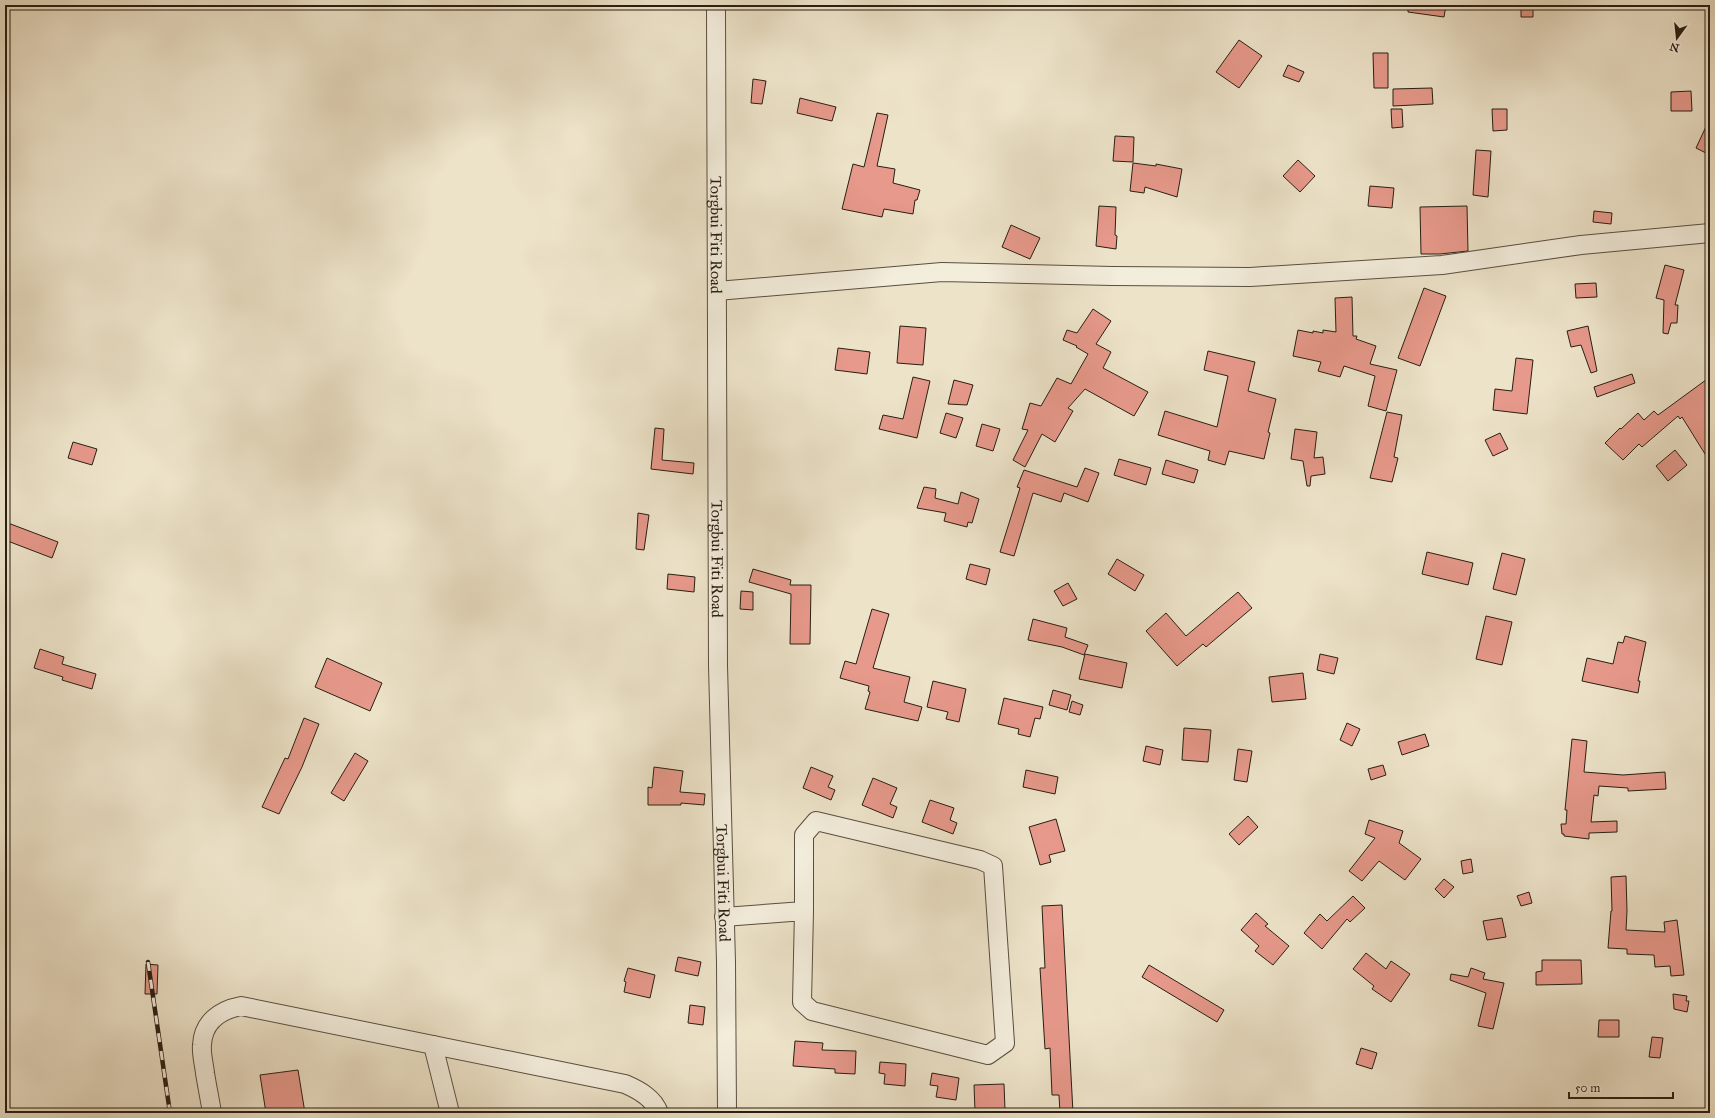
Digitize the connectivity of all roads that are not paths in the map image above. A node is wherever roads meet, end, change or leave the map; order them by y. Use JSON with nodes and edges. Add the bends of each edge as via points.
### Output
{"nodes":[{"id":1,"x":716,"y":5,"type":"edge"},
{"id":2,"x":1710,"y":233,"type":"edge"},
{"id":3,"x":718,"y":291,"type":"junction"},
{"id":4,"x":804,"y":911,"type":"junction"},
{"id":5,"x":724,"y":917,"type":"junction"},
{"id":6,"x":433,"y":1045,"type":"junction"},
{"id":7,"x":212,"y":1113,"type":"edge"},
{"id":8,"x":450,"y":1113,"type":"edge"},
{"id":9,"x":659,"y":1113,"type":"edge"},
{"id":10,"x":727,"y":1113,"type":"edge"}],
"edges":[{"from":1,"to":3,"type":"street","name":"Torgbui Fiti Road"},
{"from":2,"to":3,"type":"street","via":[[1581,245],[1442,265],[1250,277],[942,272]]},
{"from":3,"to":5,"type":"street","name":"Torgbui Fiti Road","via":[[718,666]]},
{"from":4,"to":4,"type":"street","via":[[804,835],[816,821],[980,860],[993,866],[1005,1043],[988,1055],[812,1011],[802,1002]]},
{"from":4,"to":5,"type":"street"},
{"from":5,"to":10,"type":"street","name":"Torgbui Fiti Road"},
{"from":6,"to":7,"type":"street","via":[[241,1006],[229,1008],[210,1022],[204,1033],[202,1045]]},
{"from":6,"to":8,"type":"street"},
{"from":6,"to":9,"type":"street","via":[[625,1084],[639,1090],[650,1099]]}]}
